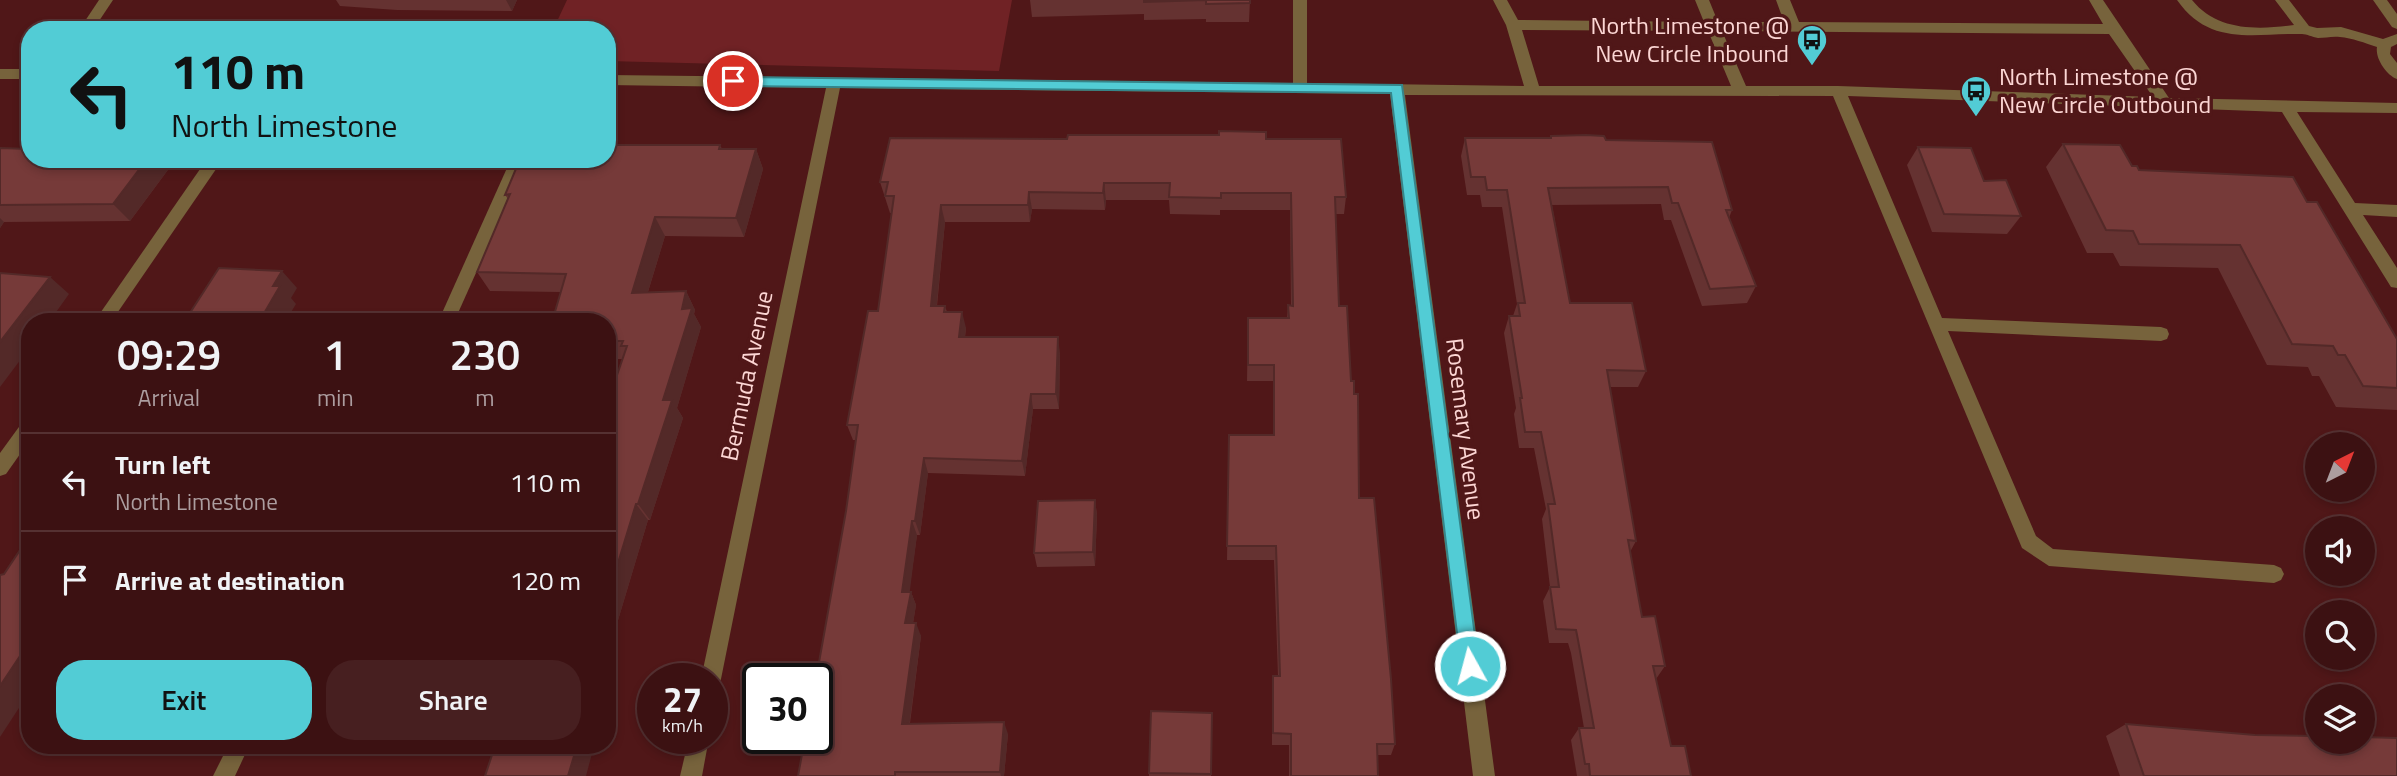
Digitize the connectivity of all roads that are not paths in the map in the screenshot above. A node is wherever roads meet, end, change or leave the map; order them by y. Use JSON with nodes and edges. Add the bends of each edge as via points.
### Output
{"nodes":[{"id":1,"x":106,"y":0,"type":"edge"},
{"id":2,"x":1300,"y":0,"type":"edge"},
{"id":3,"x":1500,"y":0,"type":"edge"},
{"id":4,"x":1702,"y":0,"type":"edge"},
{"id":5,"x":1783,"y":0,"type":"edge"},
{"id":6,"x":2096,"y":0,"type":"edge"},
{"id":7,"x":2184,"y":0,"type":"edge"},
{"id":8,"x":2282,"y":0,"type":"edge"},
{"id":9,"x":2380,"y":0,"type":"edge"},
{"id":10,"x":92,"y":21,"type":"edge"},
{"id":11,"x":2397,"y":24,"type":"edge"},
{"id":12,"x":1513,"y":25,"type":"junction"},
{"id":13,"x":1713,"y":25,"type":"junction"},
{"id":14,"x":1793,"y":26,"type":"junction"},
{"id":15,"x":2113,"y":29,"type":"junction"},
{"id":16,"x":2305,"y":29,"type":"junction"},
{"id":17,"x":2391,"y":41,"type":"edge"},
{"id":18,"x":0,"y":74,"type":"edge"},
{"id":19,"x":2397,"y":74,"type":"edge"},
{"id":20,"x":21,"y":75,"type":"edge"},
{"id":21,"x":616,"y":80,"type":"edge"},
{"id":22,"x":834,"y":83,"type":"junction"},
{"id":23,"x":1300,"y":88,"type":"junction"},
{"id":24,"x":1397,"y":89,"type":"junction"},
{"id":25,"x":1532,"y":91,"type":"junction"},
{"id":26,"x":1741,"y":91,"type":"junction"},
{"id":27,"x":1838,"y":91,"type":"junction"},
{"id":28,"x":2164,"y":102,"type":"junction"},
{"id":29,"x":2286,"y":107,"type":"junction"},
{"id":30,"x":2397,"y":108,"type":"edge"},
{"id":31,"x":209,"y":168,"type":"edge"},
{"id":32,"x":515,"y":168,"type":"edge"},
{"id":33,"x":2351,"y":209,"type":"junction"},
{"id":34,"x":2397,"y":211,"type":"edge"},
{"id":35,"x":2397,"y":282,"type":"edge"},
{"id":36,"x":108,"y":313,"type":"edge"},
{"id":37,"x":450,"y":313,"type":"edge"},
{"id":38,"x":1936,"y":324,"type":"junction"},
{"id":39,"x":2161,"y":334,"type":"dead end"},
{"id":40,"x":21,"y":435,"type":"edge"},
{"id":41,"x":0,"y":437,"type":"edge"},
{"id":42,"x":21,"y":442,"type":"edge"},
{"id":43,"x":0,"y":468,"type":"edge"},
{"id":44,"x":2274,"y":574,"type":"dead end"},
{"id":45,"x":714,"y":663,"type":"edge"},
{"id":46,"x":235,"y":754,"type":"edge"},
{"id":47,"x":696,"y":754,"type":"edge"},
{"id":48,"x":223,"y":776,"type":"edge"},
{"id":49,"x":691,"y":776,"type":"edge"},
{"id":50,"x":1484,"y":776,"type":"edge"}],
"edges":[{"from":1,"to":10,"type":"street"},
{"from":2,"to":23,"type":"street"},
{"from":3,"to":12,"type":"street"},
{"from":4,"to":13,"type":"street"},
{"from":5,"to":14,"type":"street"},
{"from":6,"to":15,"type":"street"},
{"from":7,"to":16,"type":"street","via":[[2200,19],[2225,29],[2274,33]]},
{"from":8,"to":16,"type":"street"},
{"from":9,"to":11,"type":"street"},
{"from":12,"to":13,"type":"street"},
{"from":12,"to":25,"type":"street"},
{"from":13,"to":14,"type":"street"},
{"from":13,"to":26,"type":"street"},
{"from":14,"to":15,"type":"street"},
{"from":15,"to":28,"type":"street"},
{"from":16,"to":17,"type":"street"},
{"from":17,"to":19,"type":"street","via":[[2383,54]]},
{"from":18,"to":20,"type":"street"},
{"from":21,"to":22,"type":"street"},
{"from":22,"to":23,"type":"street"},
{"from":22,"to":45,"type":"street","name":"Bermuda Avenue"},
{"from":23,"to":24,"type":"street"},
{"from":24,"to":25,"type":"street"},
{"from":24,"to":50,"type":"street","name":"Rosemary Avenue"},
{"from":25,"to":26,"type":"street"},
{"from":26,"to":27,"type":"street"},
{"from":27,"to":28,"type":"street"},
{"from":27,"to":38,"type":"street"},
{"from":28,"to":29,"type":"street"},
{"from":29,"to":30,"type":"street"},
{"from":29,"to":33,"type":"street"},
{"from":31,"to":36,"type":"street"},
{"from":32,"to":37,"type":"street"},
{"from":33,"to":34,"type":"street"},
{"from":33,"to":35,"type":"street"},
{"from":38,"to":39,"type":"street"},
{"from":38,"to":44,"type":"street","via":[[2029,542],[2049,557]]},
{"from":40,"to":41,"type":"street"},
{"from":42,"to":43,"type":"street"},
{"from":46,"to":48,"type":"street"},
{"from":47,"to":49,"type":"street"}]}
